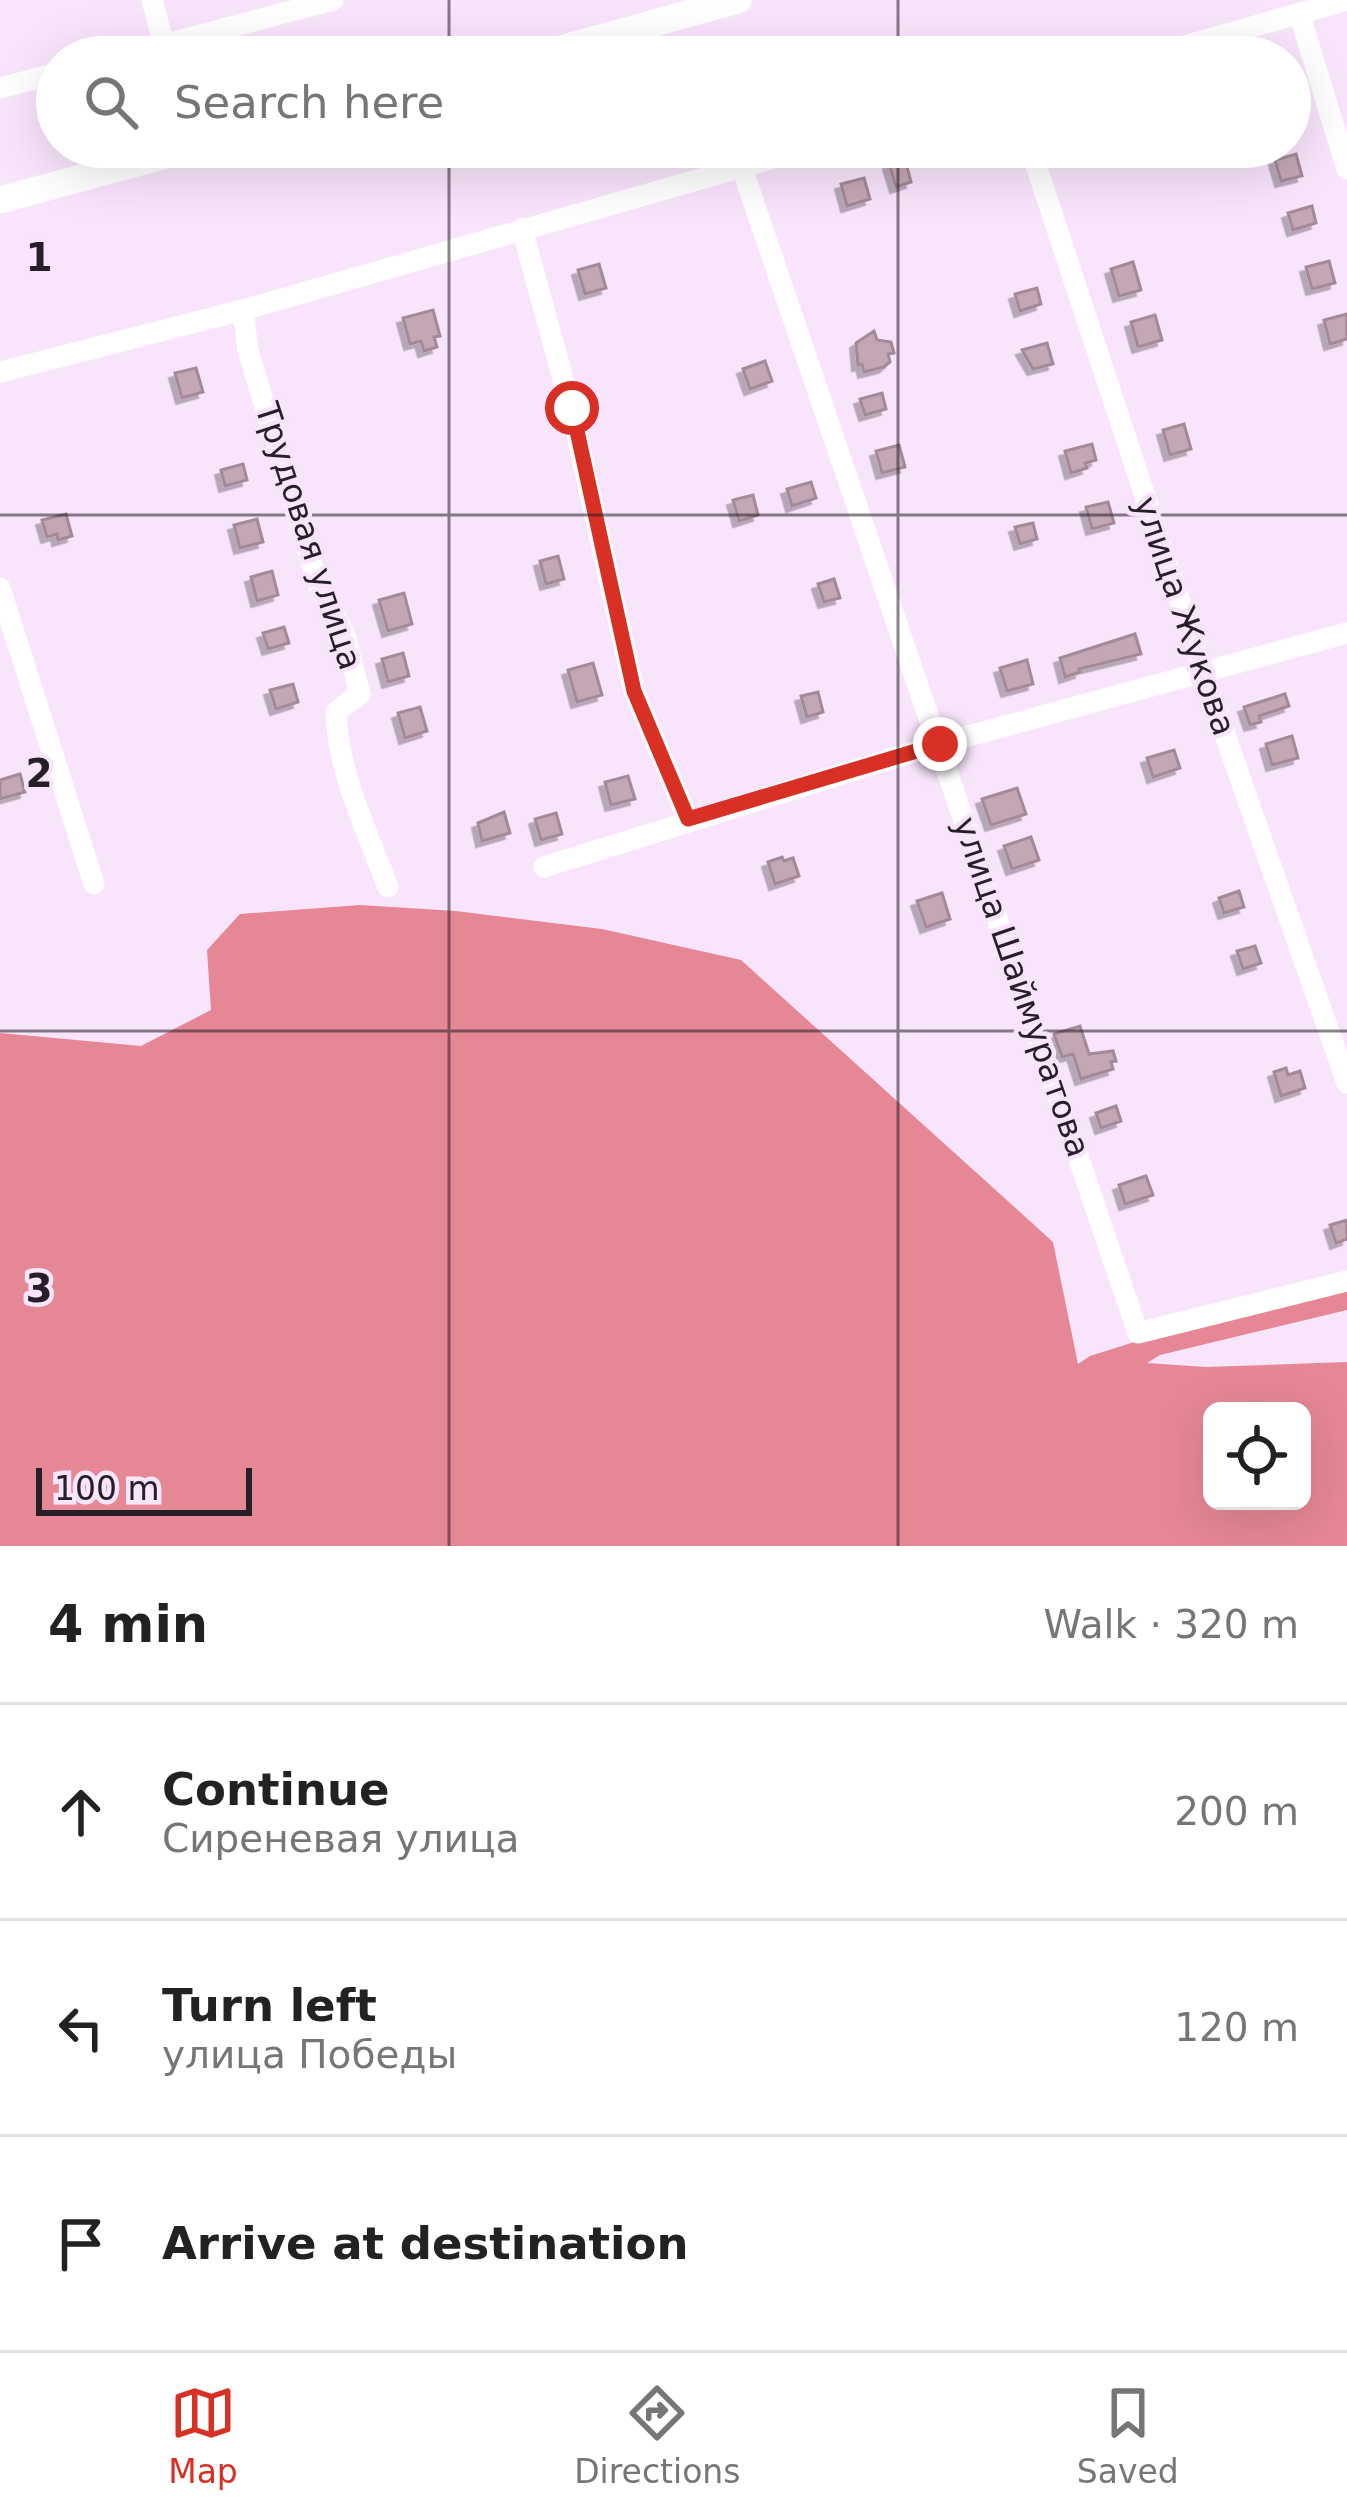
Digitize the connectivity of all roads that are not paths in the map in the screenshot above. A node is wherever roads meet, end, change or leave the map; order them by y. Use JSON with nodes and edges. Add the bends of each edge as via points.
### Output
{"nodes":[{"id":1,"x":152,"y":0,"type":"edge"},
{"id":2,"x":333,"y":0,"type":"edge"},
{"id":3,"x":738,"y":0,"type":"edge"},
{"id":4,"x":1347,"y":0,"type":"edge"},
{"id":5,"x":1299,"y":13,"type":"junction"},
{"id":6,"x":162,"y":36,"type":"edge"},
{"id":7,"x":195,"y":36,"type":"edge"},
{"id":8,"x":607,"y":36,"type":"edge"},
{"id":9,"x":1218,"y":36,"type":"edge"},
{"id":10,"x":1306,"y":36,"type":"edge"},
{"id":11,"x":1311,"y":52,"type":"edge"},
{"id":12,"x":36,"y":79,"type":"edge"},
{"id":13,"x":0,"y":88,"type":"edge"},
{"id":14,"x":118,"y":168,"type":"edge"},
{"id":15,"x":731,"y":168,"type":"edge"},
{"id":16,"x":742,"y":168,"type":"edge"},
{"id":17,"x":1037,"y":168,"type":"edge"},
{"id":18,"x":1347,"y":169,"type":"edge"},
{"id":19,"x":0,"y":200,"type":"edge"},
{"id":20,"x":522,"y":229,"type":"junction"},
{"id":21,"x":243,"y":310,"type":"junction"},
{"id":22,"x":0,"y":372,"type":"edge"},
{"id":23,"x":0,"y":588,"type":"edge"},
{"id":24,"x":1347,"y":633,"type":"edge"},
{"id":25,"x":1203,"y":672,"type":"junction"},
{"id":26,"x":940,"y":744,"type":"junction"},
{"id":27,"x":688,"y":819,"type":"junction"},
{"id":28,"x":544,"y":867,"type":"dead end"},
{"id":29,"x":94,"y":884,"type":"dead end"},
{"id":30,"x":388,"y":887,"type":"dead end"},
{"id":31,"x":1347,"y":1083,"type":"edge"},
{"id":32,"x":1347,"y":1281,"type":"edge"}],
"edges":[{"from":1,"to":6,"type":"street"},
{"from":2,"to":7,"type":"street"},
{"from":3,"to":8,"type":"main road"},
{"from":4,"to":5,"type":"street"},
{"from":5,"to":9,"type":"street"},
{"from":5,"to":10,"type":"street"},
{"from":11,"to":18,"type":"street"},
{"from":12,"to":13,"type":"street"},
{"from":14,"to":19,"type":"main road"},
{"from":15,"to":20,"type":"street"},
{"from":16,"to":26,"type":"street","name":"улица Шаймуратова"},
{"from":17,"to":25,"type":"street","name":"улица Жукова"},
{"from":20,"to":21,"type":"street"},
{"from":20,"to":27,"type":"street","via":[[572,408],[634,691]]},
{"from":21,"to":22,"type":"street"},
{"from":21,"to":30,"type":"street","name":"Трудовая улица","via":[[318,585],[344,632],[360,694],[336,712],[337,734]]},
{"from":23,"to":29,"type":"street"},
{"from":24,"to":25,"type":"street"},
{"from":25,"to":26,"type":"street"},
{"from":25,"to":31,"type":"street","name":"улица Жукова"},
{"from":26,"to":27,"type":"street"},
{"from":26,"to":32,"type":"street","name":"улица Шаймуратова","via":[[1138,1333]]},
{"from":27,"to":28,"type":"street"}]}
